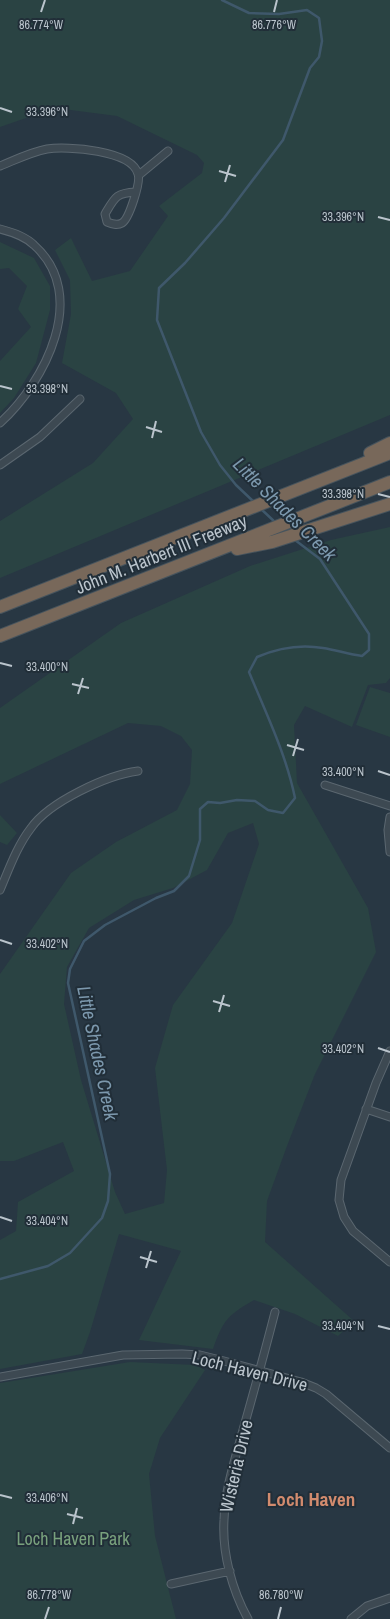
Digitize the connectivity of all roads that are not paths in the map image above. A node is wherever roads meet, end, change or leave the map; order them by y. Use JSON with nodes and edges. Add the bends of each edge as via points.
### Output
{"nodes":[{"id":1,"x":168,"y":151,"type":"dead end"},
{"id":2,"x":0,"y":166,"type":"edge"},
{"id":3,"x":139,"y":175,"type":"junction"},
{"id":4,"x":136,"y":192,"type":"junction"},
{"id":5,"x":0,"y":228,"type":"edge"},
{"id":6,"x":80,"y":399,"type":"dead end"},
{"id":7,"x":0,"y":423,"type":"edge"},
{"id":8,"x":390,"y":443,"type":"edge"},
{"id":9,"x":390,"y":453,"type":"edge"},
{"id":10,"x":0,"y":465,"type":"edge"},
{"id":11,"x":390,"y":482,"type":"edge"},
{"id":12,"x":305,"y":486,"type":"junction"},
{"id":13,"x":390,"y":504,"type":"edge"},
{"id":14,"x":200,"y":558,"type":"junction"},
{"id":15,"x":0,"y":607,"type":"edge"},
{"id":16,"x":0,"y":636,"type":"edge"},
{"id":17,"x":138,"y":771,"type":"dead end"},
{"id":18,"x":325,"y":785,"type":"dead end"},
{"id":19,"x":390,"y":806,"type":"edge"},
{"id":20,"x":390,"y":817,"type":"edge"},
{"id":21,"x":390,"y":852,"type":"edge"},
{"id":22,"x":0,"y":890,"type":"edge"},
{"id":23,"x":390,"y":1051,"type":"edge"},
{"id":24,"x":366,"y":1109,"type":"junction"},
{"id":25,"x":390,"y":1117,"type":"edge"},
{"id":26,"x":390,"y":1262,"type":"edge"},
{"id":27,"x":275,"y":1312,"type":"dead end"},
{"id":28,"x":260,"y":1371,"type":"junction"},
{"id":29,"x":0,"y":1377,"type":"edge"},
{"id":30,"x":390,"y":1448,"type":"edge"},
{"id":31,"x":230,"y":1571,"type":"junction"},
{"id":32,"x":172,"y":1584,"type":"dead end"},
{"id":33,"x":390,"y":1598,"type":"edge"},
{"id":34,"x":248,"y":1619,"type":"edge"},
{"id":35,"x":351,"y":1619,"type":"edge"}],
"edges":[{"from":1,"to":3,"type":"street"},
{"from":2,"to":3,"type":"street","via":[[46,150],[81,148],[124,160]]},
{"from":3,"to":4,"type":"street"},
{"from":4,"to":4,"type":"street","via":[[124,222],[119,225],[107,222],[105,214],[114,199],[121,193]]},
{"from":5,"to":7,"type":"street","via":[[34,244],[52,268],[61,292],[58,324],[45,362],[27,393]]},
{"from":6,"to":10,"type":"street","via":[[40,436]]},
{"from":8,"to":12,"type":"highway"},
{"from":9,"to":12,"type":"highway","name":"John M. Harbert III Freeway"},
{"from":11,"to":14,"type":"highway","name":"John M. Harbert III Freeway"},
{"from":12,"to":15,"type":"highway","name":"John M. Harbert III Freeway"},
{"from":13,"to":14,"type":"highway","via":[[272,542]]},
{"from":14,"to":16,"type":"highway","name":"John M. Harbert III Freeway"},
{"from":17,"to":22,"type":"street","via":[[112,776],[38,818],[24,838]]},
{"from":18,"to":19,"type":"street"},
{"from":20,"to":21,"type":"street"},
{"from":23,"to":24,"type":"street"},
{"from":24,"to":25,"type":"street"},
{"from":24,"to":26,"type":"street","via":[[341,1180],[339,1200],[353,1231]]},
{"from":27,"to":28,"type":"street","name":"Wisteria Drive"},
{"from":28,"to":29,"type":"street","name":"Loch Haven Drive","via":[[200,1355],[152,1354],[123,1355]]},
{"from":28,"to":30,"type":"street","name":"Loch Haven Drive","via":[[316,1388]]},
{"from":28,"to":31,"type":"street","name":"Wisteria Drive","via":[[229,1480],[224,1520]]},
{"from":31,"to":32,"type":"street"},
{"from":31,"to":34,"type":"street","name":"Wisteria Drive"},
{"from":33,"to":35,"type":"street","via":[[367,1606]]}]}
